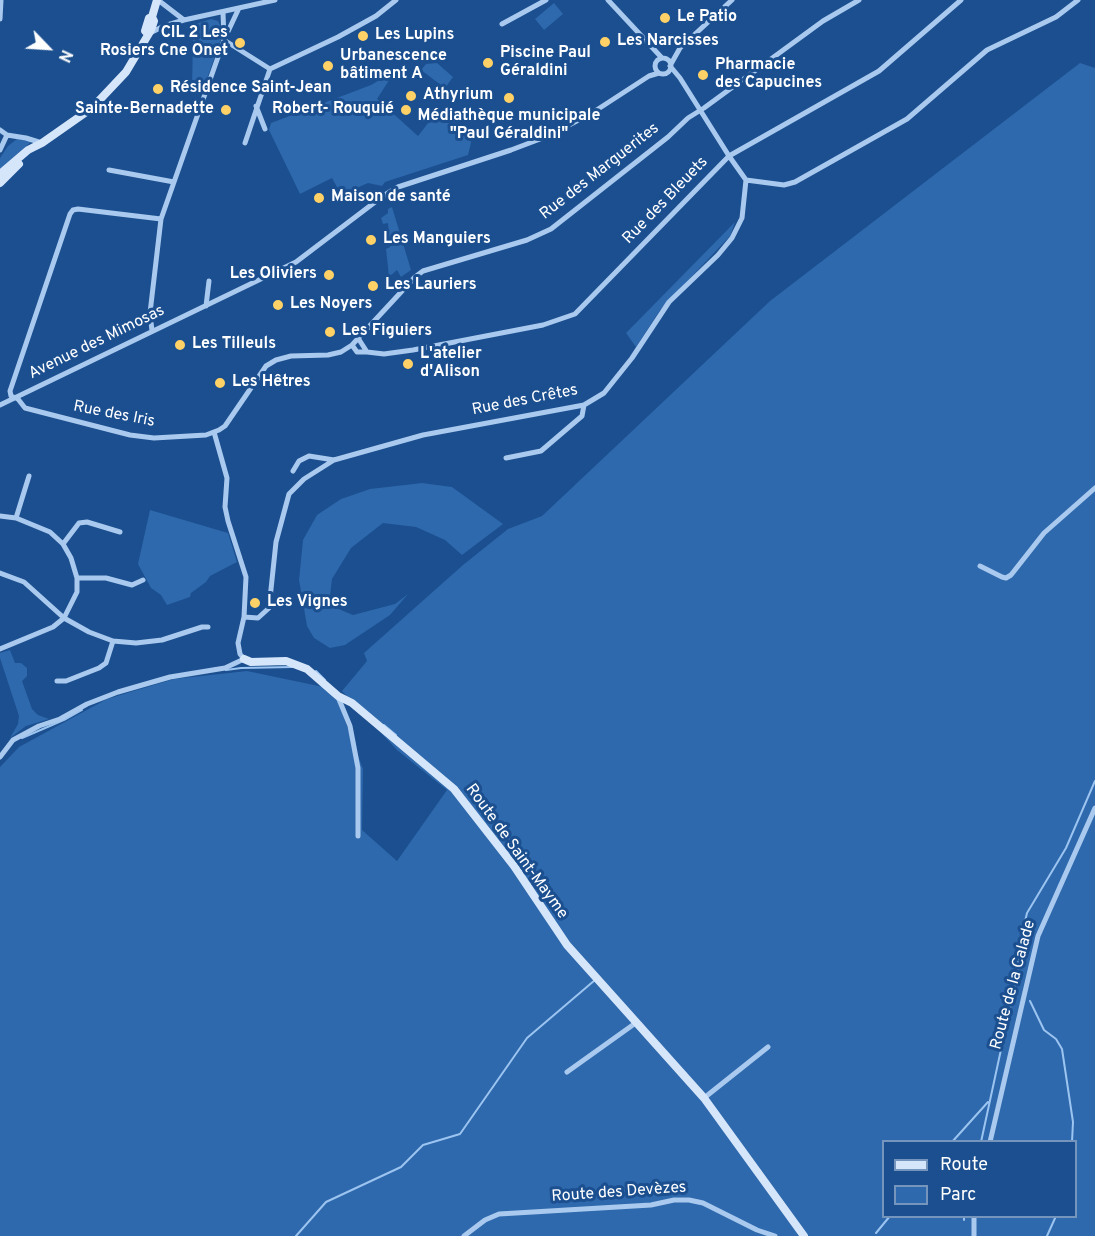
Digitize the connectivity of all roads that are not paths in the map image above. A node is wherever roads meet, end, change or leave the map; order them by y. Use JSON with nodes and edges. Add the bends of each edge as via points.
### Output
{"nodes":[{"id":1,"x":158,"y":0,"type":"edge"},
{"id":2,"x":241,"y":0,"type":"edge"},
{"id":3,"x":274,"y":0,"type":"edge"},
{"id":4,"x":396,"y":0,"type":"edge"},
{"id":5,"x":546,"y":0,"type":"edge"},
{"id":6,"x":608,"y":0,"type":"edge"},
{"id":7,"x":732,"y":0,"type":"edge"},
{"id":8,"x":859,"y":0,"type":"edge"},
{"id":9,"x":959,"y":0,"type":"edge"},
{"id":10,"x":1078,"y":0,"type":"edge"},
{"id":11,"x":1,"y":2,"type":"edge"},
{"id":12,"x":241,"y":8,"type":"junction"},
{"id":13,"x":223,"y":13,"type":"junction"},
{"id":14,"x":153,"y":16,"type":"junction"},
{"id":15,"x":0,"y":19,"type":"edge"},
{"id":16,"x":184,"y":20,"type":"junction"},
{"id":17,"x":502,"y":24,"type":"dead end"},
{"id":18,"x":164,"y":26,"type":"junction"},
{"id":19,"x":148,"y":34,"type":"junction"},
{"id":20,"x":224,"y":40,"type":"junction"},
{"id":21,"x":654,"y":51,"type":"junction"},
{"id":22,"x":677,"y":53,"type":"junction"},
{"id":23,"x":663,"y":58,"type":"junction"},
{"id":24,"x":655,"y":64,"type":"junction"},
{"id":25,"x":670,"y":67,"type":"junction"},
{"id":26,"x":270,"y":69,"type":"junction"},
{"id":27,"x":659,"y":73,"type":"junction"},
{"id":28,"x":649,"y":76,"type":"junction"},
{"id":29,"x":256,"y":105,"type":"junction"},
{"id":30,"x":701,"y":110,"type":"junction"},
{"id":31,"x":265,"y":129,"type":"dead end"},
{"id":32,"x":0,"y":130,"type":"edge"},
{"id":33,"x":7,"y":135,"type":"junction"},
{"id":34,"x":42,"y":143,"type":"junction"},
{"id":35,"x":245,"y":143,"type":"dead end"},
{"id":36,"x":0,"y":150,"type":"edge"},
{"id":37,"x":729,"y":156,"type":"junction"},
{"id":38,"x":109,"y":170,"type":"dead end"},
{"id":39,"x":0,"y":174,"type":"edge"},
{"id":40,"x":747,"y":180,"type":"junction"},
{"id":41,"x":174,"y":182,"type":"junction"},
{"id":42,"x":0,"y":183,"type":"edge"},
{"id":43,"x":161,"y":219,"type":"junction"},
{"id":44,"x":209,"y":281,"type":"dead end"},
{"id":45,"x":206,"y":306,"type":"junction"},
{"id":46,"x":152,"y":331,"type":"junction"},
{"id":47,"x":358,"y":338,"type":"junction"},
{"id":48,"x":352,"y":345,"type":"junction"},
{"id":49,"x":367,"y":352,"type":"junction"},
{"id":50,"x":15,"y":398,"type":"junction"},
{"id":51,"x":0,"y":405,"type":"edge"},
{"id":52,"x":584,"y":405,"type":"junction"},
{"id":53,"x":214,"y":432,"type":"junction"},
{"id":54,"x":506,"y":458,"type":"dead end"},
{"id":55,"x":334,"y":460,"type":"junction"},
{"id":56,"x":293,"y":471,"type":"dead end"},
{"id":57,"x":29,"y":476,"type":"dead end"},
{"id":58,"x":1095,"y":488,"type":"edge"},
{"id":59,"x":0,"y":516,"type":"edge"},
{"id":60,"x":16,"y":518,"type":"junction"},
{"id":61,"x":120,"y":532,"type":"dead end"},
{"id":62,"x":63,"y":544,"type":"junction"},
{"id":63,"x":980,"y":566,"type":"dead end"},
{"id":64,"x":0,"y":573,"type":"edge"},
{"id":65,"x":77,"y":578,"type":"junction"},
{"id":66,"x":143,"y":580,"type":"dead end"},
{"id":67,"x":244,"y":617,"type":"junction"},
{"id":68,"x":64,"y":618,"type":"junction"},
{"id":69,"x":208,"y":627,"type":"dead end"},
{"id":70,"x":113,"y":641,"type":"junction"},
{"id":71,"x":0,"y":649,"type":"edge"},
{"id":72,"x":244,"y":659,"type":"junction"},
{"id":73,"x":57,"y":681,"type":"dead end"},
{"id":74,"x":338,"y":696,"type":"junction"},
{"id":75,"x":0,"y":757,"type":"edge"},
{"id":76,"x":1095,"y":808,"type":"edge"},
{"id":77,"x":358,"y":836,"type":"dead end"},
{"id":78,"x":637,"y":1022,"type":"junction"},
{"id":79,"x":768,"y":1047,"type":"dead end"},
{"id":80,"x":567,"y":1072,"type":"dead end"},
{"id":81,"x":704,"y":1098,"type":"junction"},
{"id":82,"x":990,"y":1140,"type":"edge"},
{"id":83,"x":974,"y":1218,"type":"edge"},
{"id":84,"x":465,"y":1236,"type":"edge"},
{"id":85,"x":775,"y":1236,"type":"edge"},
{"id":86,"x":804,"y":1236,"type":"edge"},
{"id":87,"x":974,"y":1236,"type":"edge"}],
"edges":[{"from":1,"to":14,"type":"street"},
{"from":1,"to":16,"type":"street"},
{"from":2,"to":12,"type":"street"},
{"from":3,"to":12,"type":"street"},
{"from":4,"to":26,"type":"street","via":[[376,16]]},
{"from":5,"to":17,"type":"street"},
{"from":6,"to":21,"type":"street"},
{"from":7,"to":22,"type":"street"},
{"from":8,"to":30,"type":"street","name":"Rue des Marguerites","via":[[823,21]]},
{"from":9,"to":37,"type":"street","name":"Rue des Bleuets","via":[[879,71]]},
{"from":10,"to":40,"type":"street","via":[[1056,17],[987,50],[907,119],[795,182],[784,185]]},
{"from":11,"to":15,"type":"street"},
{"from":12,"to":13,"type":"street"},
{"from":12,"to":20,"type":"street"},
{"from":13,"to":16,"type":"street"},
{"from":13,"to":20,"type":"street"},
{"from":14,"to":18,"type":"street"},
{"from":14,"to":19,"type":"street"},
{"from":16,"to":18,"type":"street"},
{"from":18,"to":19,"type":"street"},
{"from":19,"to":34,"type":"street","via":[[126,72],[92,108]]},
{"from":20,"to":26,"type":"street"},
{"from":20,"to":41,"type":"street"},
{"from":21,"to":23,"type":"street"},
{"from":21,"to":24,"type":"street"},
{"from":22,"to":23,"type":"street"},
{"from":22,"to":25,"type":"street"},
{"from":23,"to":24,"type":"street"},
{"from":23,"to":25,"type":"street","via":[[669,60]]},
{"from":24,"to":27,"type":"street"},
{"from":24,"to":28,"type":"street"},
{"from":25,"to":27,"type":"street"},
{"from":25,"to":30,"type":"street"},
{"from":26,"to":29,"type":"street"},
{"from":27,"to":28,"type":"street"},
{"from":28,"to":45,"type":"street","name":"Avenue des Mimosas","via":[[548,136],[398,187],[296,262]]},
{"from":29,"to":31,"type":"street"},
{"from":29,"to":35,"type":"street"},
{"from":30,"to":37,"type":"street"},
{"from":30,"to":47,"type":"street","name":"Rue des Marguerites","via":[[542,235],[423,271]]},
{"from":32,"to":33,"type":"street"},
{"from":33,"to":34,"type":"street"},
{"from":33,"to":36,"type":"street"},
{"from":34,"to":39,"type":"street"},
{"from":34,"to":42,"type":"street"},
{"from":37,"to":40,"type":"street"},
{"from":37,"to":49,"type":"street","name":"Rue des Bleuets","via":[[575,314],[543,325],[413,350]]},
{"from":38,"to":41,"type":"street"},
{"from":40,"to":52,"type":"street","name":"Rue des Crêtes","via":[[742,218],[732,238],[669,302],[604,393]]},
{"from":41,"to":43,"type":"street"},
{"from":43,"to":46,"type":"street","via":[[150,314]]},
{"from":43,"to":50,"type":"street","via":[[73,210],[10,391]]},
{"from":44,"to":45,"type":"street"},
{"from":45,"to":46,"type":"street","name":"Avenue des Mimosas"},
{"from":46,"to":50,"type":"street","name":"Avenue des Mimosas"},
{"from":47,"to":48,"type":"street","name":"Rue des Marguerites"},
{"from":47,"to":49,"type":"street"},
{"from":48,"to":49,"type":"street","name":"Rue des Bleuets","via":[[357,352]]},
{"from":48,"to":53,"type":"street","via":[[341,352],[291,356],[266,366],[225,426]]},
{"from":50,"to":51,"type":"street","name":"Avenue des Mimosas"},
{"from":50,"to":53,"type":"street","name":"Rue des Iris","via":[[32,411],[130,435],[184,437]]},
{"from":52,"to":54,"type":"street","via":[[582,416],[541,451]]},
{"from":52,"to":55,"type":"street","name":"Rue des Crêtes","via":[[423,435]]},
{"from":53,"to":67,"type":"street","via":[[227,478],[228,521],[246,577]]},
{"from":55,"to":56,"type":"street","name":"Rue des Crêtes","via":[[309,456],[299,461]]},
{"from":55,"to":67,"type":"street","name":"Rue des Crêtes","via":[[293,488],[279,523],[269,608],[258,618]]},
{"from":57,"to":60,"type":"street"},
{"from":58,"to":63,"type":"street","via":[[1044,533],[1011,575],[1002,577]]},
{"from":59,"to":60,"type":"street"},
{"from":60,"to":62,"type":"street","via":[[50,532]]},
{"from":61,"to":62,"type":"street","via":[[79,522]]},
{"from":62,"to":65,"type":"street"},
{"from":64,"to":68,"type":"street","via":[[24,582]]},
{"from":65,"to":66,"type":"street","via":[[106,578],[132,585]]},
{"from":65,"to":68,"type":"street","via":[[77,591]]},
{"from":67,"to":72,"type":"street","via":[[238,643]]},
{"from":68,"to":70,"type":"street"},
{"from":68,"to":71,"type":"street","via":[[53,627]]},
{"from":69,"to":70,"type":"street","via":[[162,640]]},
{"from":70,"to":73,"type":"street","via":[[106,663],[66,681]]},
{"from":72,"to":74,"type":"street","name":"Route de Saint-Mayme","via":[[296,663],[314,673]]},
{"from":72,"to":75,"type":"street","via":[[225,668],[170,677],[87,704],[13,740]]},
{"from":74,"to":77,"type":"street","via":[[350,726],[358,768]]},
{"from":74,"to":78,"type":"street","name":"Route de Saint-Mayme","via":[[352,703],[454,789],[514,866],[567,945]]},
{"from":76,"to":82,"type":"street","name":"Route de la Calade","via":[[1038,936]]},
{"from":78,"to":80,"type":"street"},
{"from":78,"to":81,"type":"street","name":"Route de Saint-Mayme"},
{"from":79,"to":81,"type":"street"},
{"from":81,"to":86,"type":"street","name":"Route de Saint-Mayme"},
{"from":83,"to":87,"type":"street"},
{"from":84,"to":85,"type":"street","name":"Route des Devèzes","via":[[499,1214],[651,1205],[674,1200],[703,1203]]}]}
